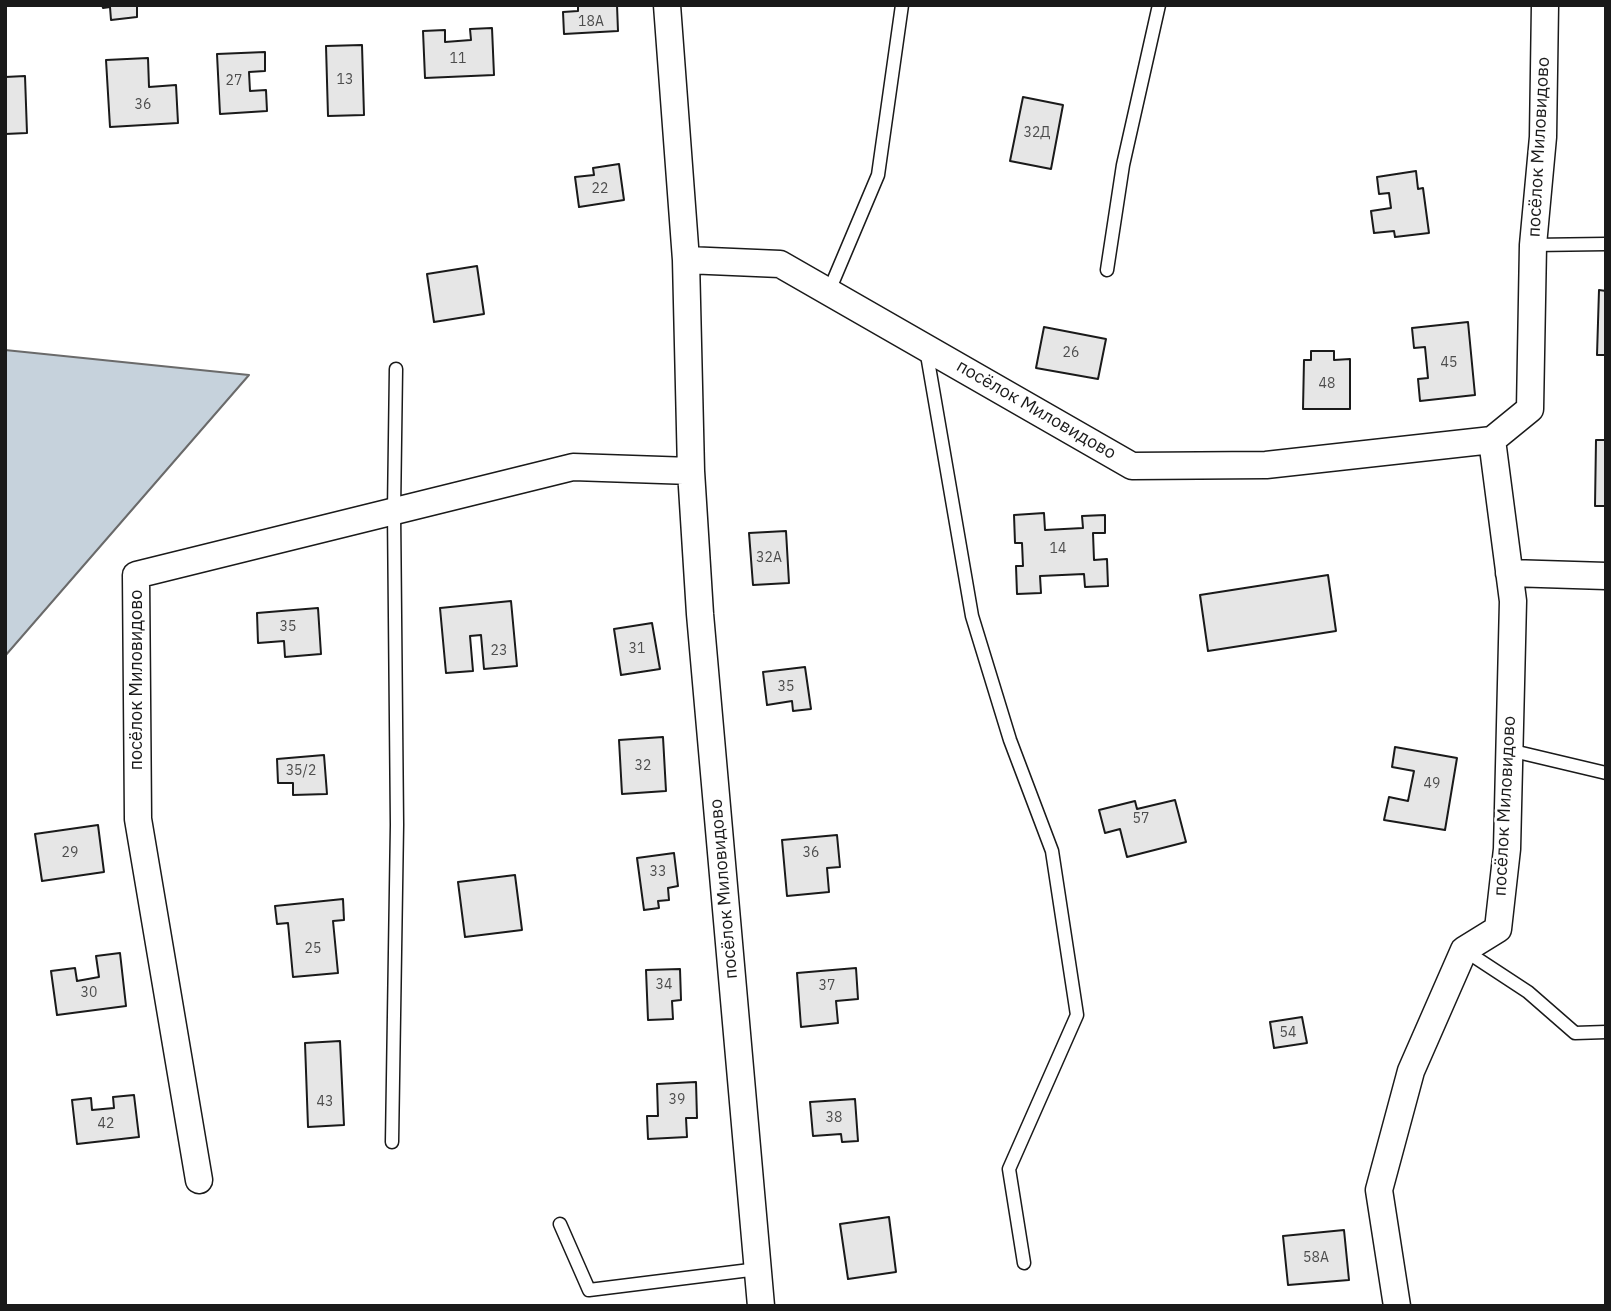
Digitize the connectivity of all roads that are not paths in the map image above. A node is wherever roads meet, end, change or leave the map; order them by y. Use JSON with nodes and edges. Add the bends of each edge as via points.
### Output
{"nodes":[{"id":1,"x":667,"y":5,"type":"edge"},
{"id":2,"x":902,"y":5,"type":"edge"},
{"id":3,"x":1159,"y":5,"type":"edge"},
{"id":4,"x":1545,"y":5,"type":"edge"},
{"id":5,"x":1606,"y":244,"type":"edge"},
{"id":6,"x":1533,"y":245,"type":"junction"},
{"id":7,"x":686,"y":260,"type":"junction"},
{"id":8,"x":1107,"y":270,"type":"dead end"},
{"id":9,"x":830,"y":291,"type":"junction"},
{"id":10,"x":925,"y":346,"type":"junction"},
{"id":11,"x":396,"y":369,"type":"dead end"},
{"id":12,"x":1492,"y":440,"type":"junction"},
{"id":13,"x":691,"y":471,"type":"junction"},
{"id":14,"x":394,"y":511,"type":"junction"},
{"id":15,"x":1509,"y":573,"type":"junction"},
{"id":16,"x":1606,"y":576,"type":"edge"},
{"id":17,"x":1509,"y":750,"type":"junction"},
{"id":18,"x":1606,"y":773,"type":"edge"},
{"id":19,"x":1464,"y":950,"type":"junction"},
{"id":20,"x":1606,"y":1032,"type":"edge"},
{"id":21,"x":392,"y":1142,"type":"dead end"},
{"id":22,"x":199,"y":1180,"type":"dead end"},
{"id":23,"x":560,"y":1224,"type":"dead end"},
{"id":24,"x":1024,"y":1263,"type":"dead end"},
{"id":25,"x":758,"y":1269,"type":"junction"},
{"id":26,"x":761,"y":1306,"type":"edge"},
{"id":27,"x":1397,"y":1306,"type":"edge"}],
"edges":[{"from":1,"to":7,"type":"street","name":"посёлок Миловидово"},
{"from":2,"to":9,"type":"lane","via":[[878,175]]},
{"from":3,"to":8,"type":"lane","via":[[1123,165]]},
{"from":4,"to":6,"type":"street","name":"посёлок Миловидово","via":[[1543,137]]},
{"from":5,"to":6,"type":"lane"},
{"from":6,"to":12,"type":"street","name":"посёлок Миловидово","via":[[1530,409]]},
{"from":7,"to":9,"type":"street","name":"посёлок Миловидово","via":[[780,264]]},
{"from":7,"to":13,"type":"street","name":"посёлок Миловидово"},
{"from":9,"to":10,"type":"street","name":"посёлок Миловидово"},
{"from":10,"to":12,"type":"street","name":"посёлок Миловидово","via":[[1132,466],[1266,465]]},
{"from":10,"to":24,"type":"lane","via":[[972,616],[1010,740],[1052,851],[1077,1015],[1009,1169]]},
{"from":11,"to":14,"type":"lane"},
{"from":12,"to":15,"type":"street","name":"посёлок Миловидово"},
{"from":13,"to":14,"type":"street","name":"посёлок Миловидово","via":[[573,467]]},
{"from":13,"to":25,"type":"street","name":"посёлок Миловидово"},
{"from":14,"to":21,"type":"lane","via":[[397,825]]},
{"from":14,"to":22,"type":"street","name":"посёлок Миловидово","via":[[136,575],[138,819]]},
{"from":15,"to":16,"type":"street"},
{"from":15,"to":17,"type":"street","name":"посёлок Миловидово","via":[[1513,601]]},
{"from":17,"to":18,"type":"lane"},
{"from":17,"to":19,"type":"street","name":"посёлок Миловидово","via":[[1507,849],[1498,929]]},
{"from":19,"to":20,"type":"lane","via":[[1528,992],[1575,1033]]},
{"from":19,"to":27,"type":"street","via":[[1411,1071],[1379,1190]]},
{"from":23,"to":25,"type":"lane","via":[[589,1290]]},
{"from":25,"to":26,"type":"street","name":"посёлок Миловидово"}]}
